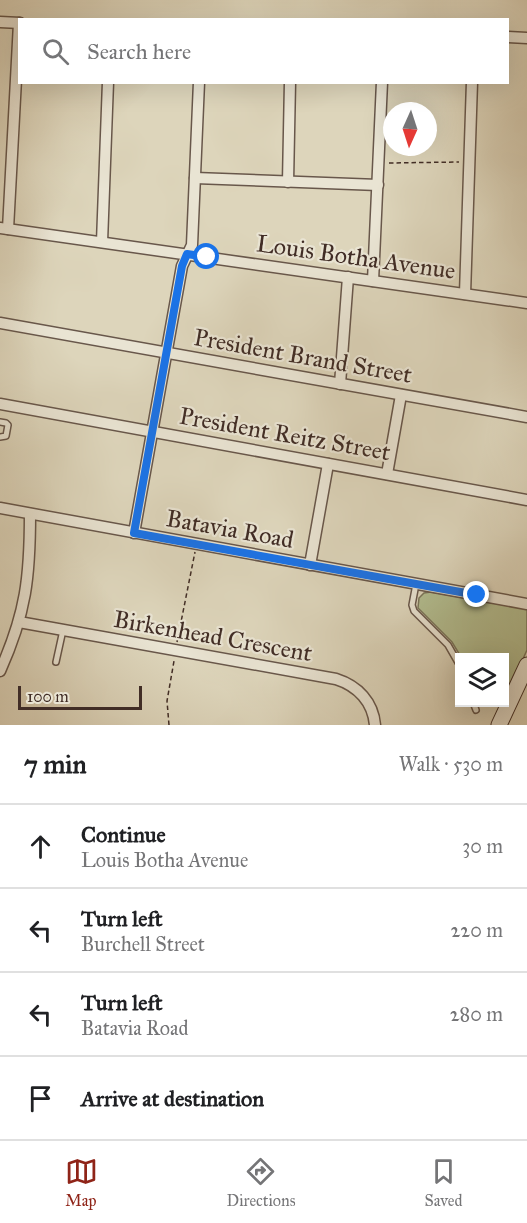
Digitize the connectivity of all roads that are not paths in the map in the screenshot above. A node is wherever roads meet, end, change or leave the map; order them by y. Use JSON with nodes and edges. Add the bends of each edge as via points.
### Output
{"nodes":[{"id":1,"x":0,"y":22,"type":"edge"},
{"id":2,"x":18,"y":23,"type":"edge"},
{"id":3,"x":18,"y":37,"type":"edge"},
{"id":4,"x":509,"y":38,"type":"edge"},
{"id":5,"x":527,"y":38,"type":"edge"},
{"id":6,"x":108,"y":84,"type":"edge"},
{"id":7,"x":199,"y":84,"type":"edge"},
{"id":8,"x":290,"y":84,"type":"edge"},
{"id":9,"x":382,"y":84,"type":"edge"},
{"id":10,"x":472,"y":84,"type":"edge"},
{"id":11,"x":195,"y":178,"type":"junction"},
{"id":12,"x":288,"y":182,"type":"junction"},
{"id":13,"x":378,"y":185,"type":"junction"},
{"id":14,"x":4,"y":228,"type":"edge"},
{"id":15,"x":102,"y":242,"type":"junction"},
{"id":16,"x":187,"y":254,"type":"junction"},
{"id":17,"x":348,"y":277,"type":"junction"},
{"id":18,"x":373,"y":281,"type":"junction"},
{"id":19,"x":465,"y":294,"type":"junction"},
{"id":20,"x":527,"y":303,"type":"edge"},
{"id":21,"x":0,"y":322,"type":"edge"},
{"id":22,"x":166,"y":352,"type":"junction"},
{"id":23,"x":340,"y":384,"type":"junction"},
{"id":24,"x":401,"y":395,"type":"junction"},
{"id":25,"x":0,"y":404,"type":"edge"},
{"id":26,"x":527,"y":417,"type":"edge"},
{"id":27,"x":0,"y":422,"type":"edge"},
{"id":28,"x":152,"y":431,"type":"junction"},
{"id":29,"x":0,"y":437,"type":"edge"},
{"id":30,"x":328,"y":464,"type":"junction"},
{"id":31,"x":387,"y":474,"type":"junction"},
{"id":32,"x":527,"y":500,"type":"edge"},
{"id":33,"x":0,"y":508,"type":"edge"},
{"id":34,"x":30,"y":514,"type":"junction"},
{"id":35,"x":134,"y":533,"type":"junction"},
{"id":36,"x":310,"y":565,"type":"junction"},
{"id":37,"x":416,"y":584,"type":"junction"},
{"id":38,"x":527,"y":604,"type":"edge"},
{"id":39,"x":19,"y":622,"type":"junction"},
{"id":40,"x":63,"y":630,"type":"junction"},
{"id":41,"x":455,"y":658,"type":"edge"},
{"id":42,"x":56,"y":662,"type":"dead end"},
{"id":43,"x":0,"y":671,"type":"edge"},
{"id":44,"x":526,"y":671,"type":"edge"},
{"id":45,"x":475,"y":707,"type":"edge"},
{"id":46,"x":476,"y":710,"type":"dead end"},
{"id":47,"x":375,"y":725,"type":"edge"},
{"id":48,"x":499,"y":725,"type":"edge"}],
"edges":[{"from":1,"to":2,"type":"street"},
{"from":3,"to":14,"type":"street"},
{"from":4,"to":5,"type":"street"},
{"from":6,"to":15,"type":"street"},
{"from":7,"to":11,"type":"street"},
{"from":8,"to":12,"type":"street"},
{"from":9,"to":13,"type":"street"},
{"from":10,"to":19,"type":"street"},
{"from":11,"to":12,"type":"street"},
{"from":11,"to":16,"type":"street","via":[[192,245]]},
{"from":12,"to":13,"type":"street"},
{"from":13,"to":18,"type":"street"},
{"from":14,"to":15,"type":"street","name":"Louis Botha Avenue"},
{"from":15,"to":16,"type":"street","name":"Louis Botha Avenue"},
{"from":16,"to":17,"type":"street","name":"Louis Botha Avenue"},
{"from":16,"to":22,"type":"street"},
{"from":17,"to":18,"type":"street","name":"Louis Botha Avenue"},
{"from":17,"to":23,"type":"street"},
{"from":18,"to":19,"type":"street","name":"Louis Botha Avenue"},
{"from":19,"to":20,"type":"street","name":"Louis Botha Avenue"},
{"from":21,"to":22,"type":"street","name":"President Brand Street"},
{"from":22,"to":23,"type":"street","name":"President Brand Street"},
{"from":22,"to":28,"type":"street"},
{"from":23,"to":24,"type":"street","name":"President Brand Street"},
{"from":24,"to":26,"type":"street","name":"President Brand Street"},
{"from":24,"to":31,"type":"street"},
{"from":25,"to":28,"type":"street","name":"President Reitz Street"},
{"from":27,"to":29,"type":"lane","via":[[8,425],[6,436]]},
{"from":28,"to":30,"type":"street","name":"President Reitz Street"},
{"from":28,"to":35,"type":"street"},
{"from":30,"to":31,"type":"street","name":"President Reitz Street"},
{"from":30,"to":36,"type":"street"},
{"from":31,"to":32,"type":"street","name":"President Reitz Street"},
{"from":33,"to":34,"type":"street","name":"Batavia Road"},
{"from":34,"to":35,"type":"street","name":"Batavia Road"},
{"from":34,"to":39,"type":"street","via":[[29,575]]},
{"from":35,"to":36,"type":"street","name":"Batavia Road"},
{"from":36,"to":37,"type":"street","name":"Batavia Road"},
{"from":37,"to":38,"type":"street","name":"Batavia Road"},
{"from":37,"to":41,"type":"lane","via":[[414,611],[448,645]]},
{"from":39,"to":40,"type":"street","name":"Birkenhead Crescent"},
{"from":39,"to":43,"type":"street"},
{"from":40,"to":42,"type":"lane"},
{"from":40,"to":47,"type":"street","name":"Birkenhead Crescent","via":[[336,679],[362,694]]},
{"from":44,"to":48,"type":"street"},
{"from":45,"to":46,"type":"lane"}]}
